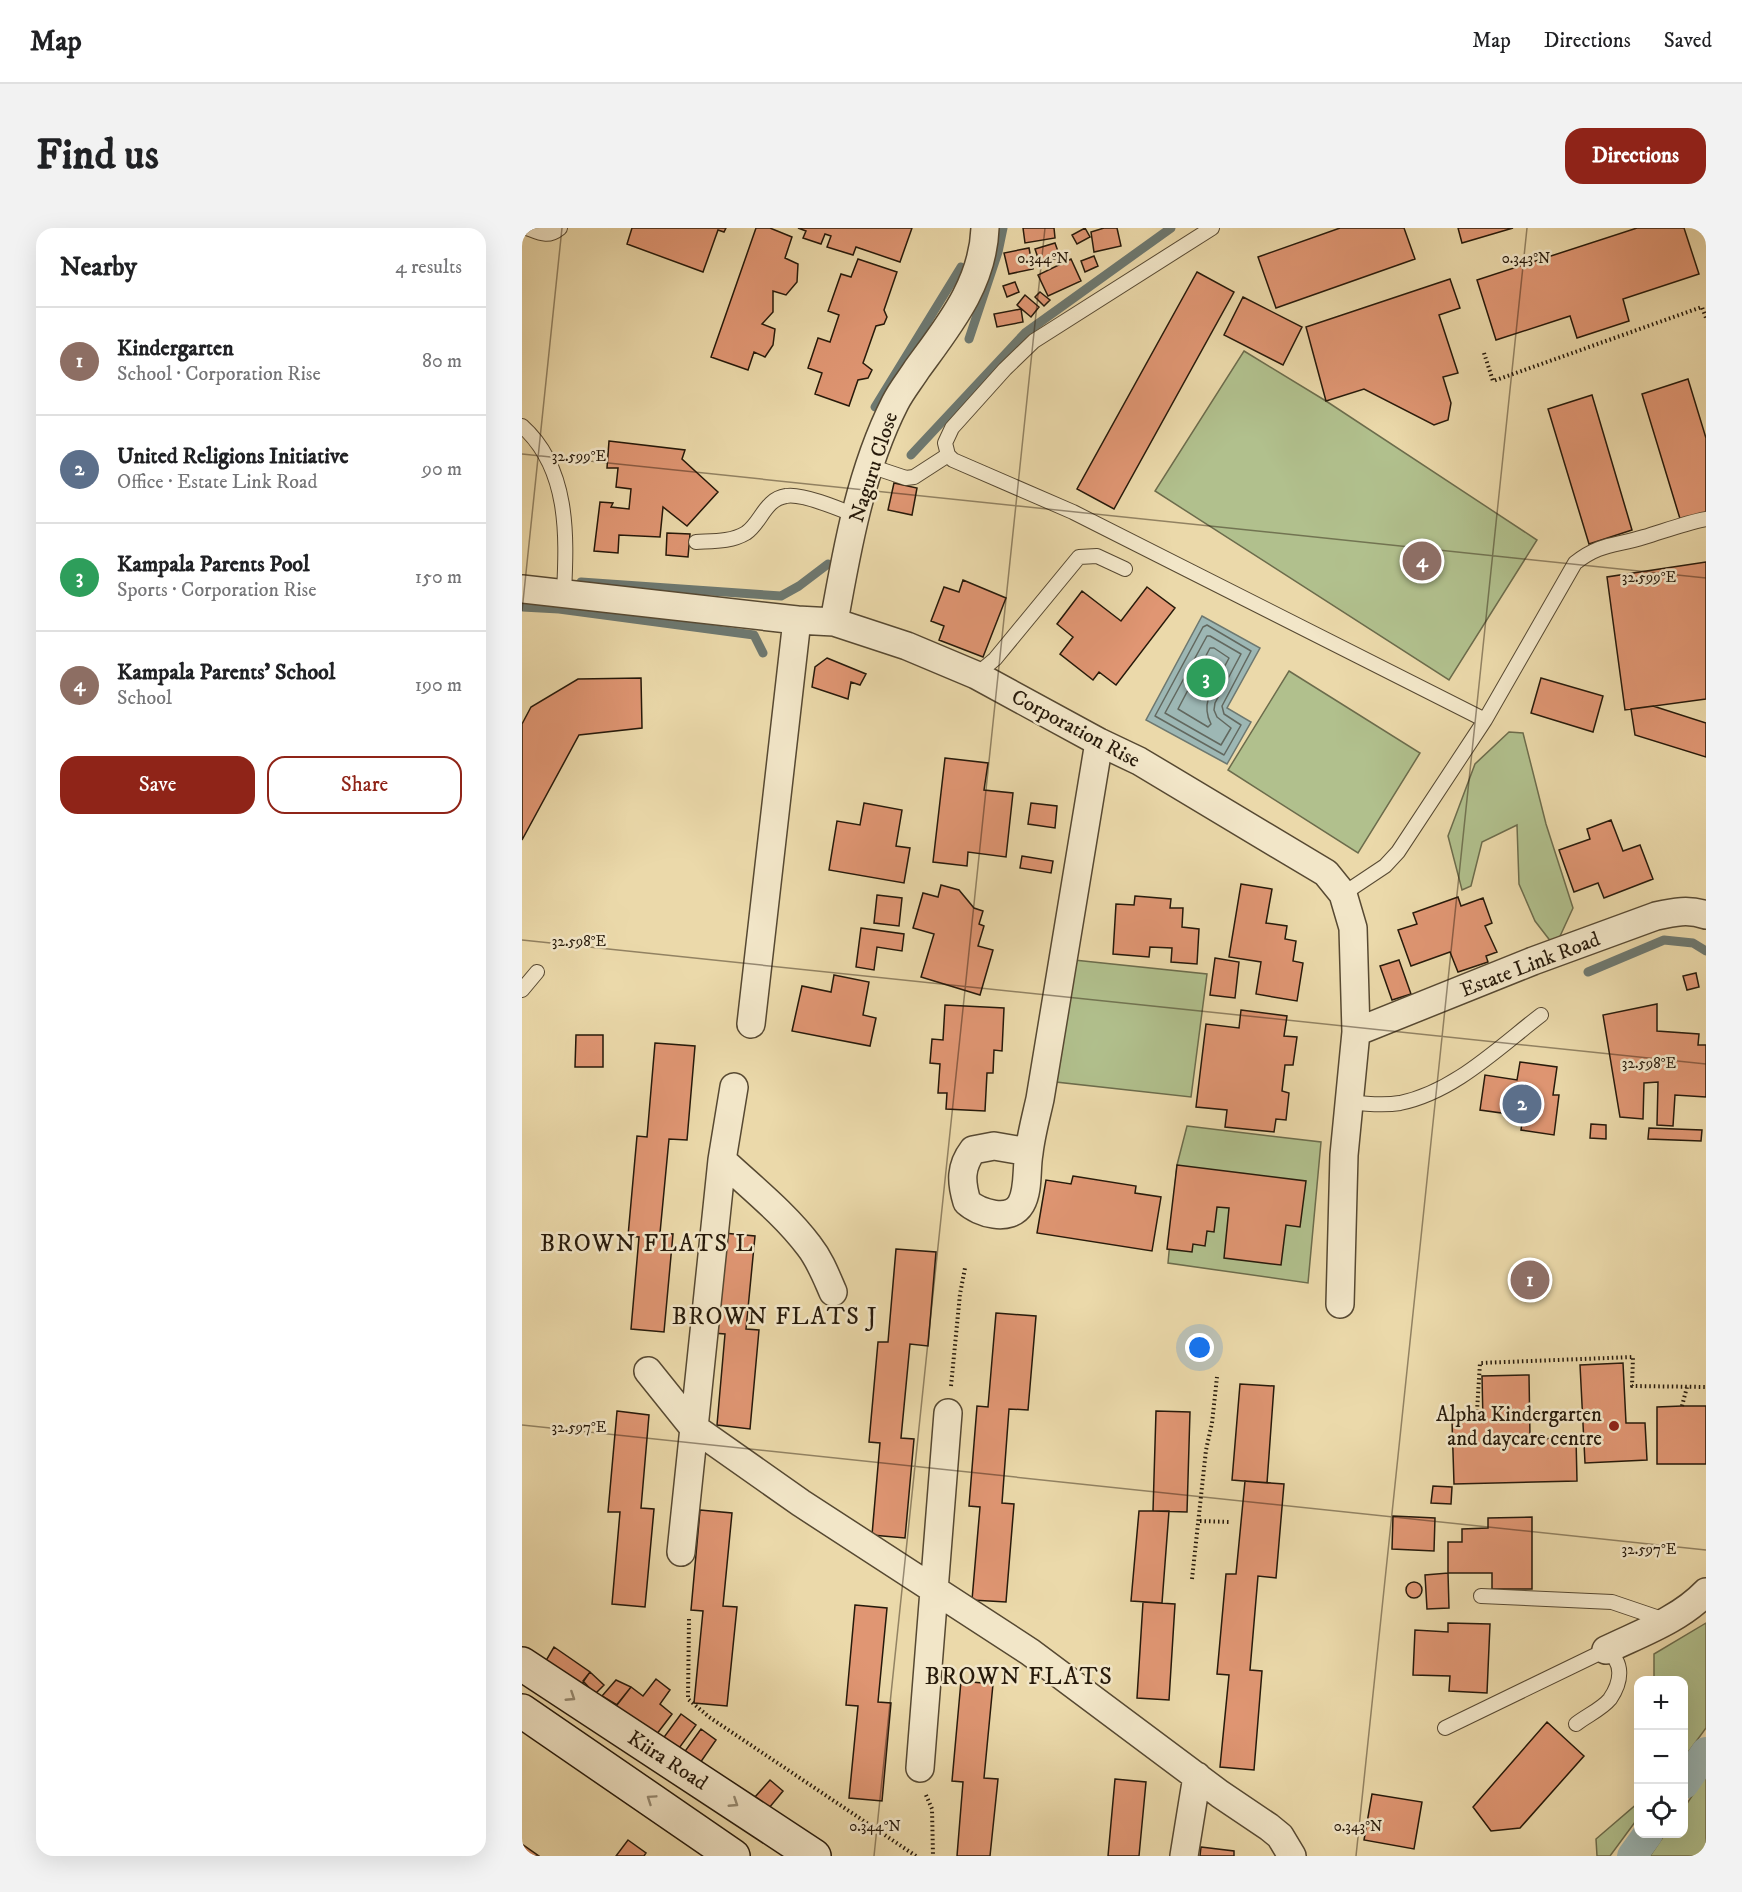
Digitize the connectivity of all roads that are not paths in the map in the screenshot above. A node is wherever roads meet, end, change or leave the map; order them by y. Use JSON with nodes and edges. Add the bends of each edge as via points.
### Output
{"nodes":[{"id":1,"x":527,"y":228,"type":"edge"},
{"id":2,"x":560,"y":228,"type":"edge"},
{"id":3,"x":985,"y":228,"type":"edge"},
{"id":4,"x":1212,"y":228,"type":"edge"},
{"id":5,"x":522,"y":426,"type":"edge"},
{"id":6,"x":948,"y":455,"type":"junction"},
{"id":7,"x":870,"y":466,"type":"junction"},
{"id":8,"x":857,"y":516,"type":"junction"},
{"id":9,"x":1706,"y":519,"type":"edge"},
{"id":10,"x":696,"y":542,"type":"dead end"},
{"id":11,"x":1125,"y":569,"type":"dead end"},
{"id":12,"x":522,"y":589,"type":"edge"},
{"id":13,"x":564,"y":592,"type":"junction"},
{"id":14,"x":797,"y":620,"type":"junction"},
{"id":15,"x":834,"y":622,"type":"junction"},
{"id":16,"x":976,"y":675,"type":"junction"},
{"id":17,"x":1485,"y":720,"type":"junction"},
{"id":18,"x":1099,"y":742,"type":"junction"},
{"id":19,"x":1343,"y":894,"type":"junction"},
{"id":20,"x":1706,"y":915,"type":"edge"},
{"id":21,"x":537,"y":972,"type":"dead end"},
{"id":22,"x":522,"y":990,"type":"edge"},
{"id":23,"x":1540,"y":1015,"type":"dead end"},
{"id":24,"x":751,"y":1024,"type":"dead end"},
{"id":25,"x":1356,"y":1032,"type":"junction"},
{"id":26,"x":734,"y":1087,"type":"dead end"},
{"id":27,"x":1349,"y":1102,"type":"junction"},
{"id":28,"x":1029,"y":1152,"type":"dead end"},
{"id":29,"x":722,"y":1160,"type":"junction"},
{"id":30,"x":833,"y":1292,"type":"dead end"},
{"id":31,"x":1340,"y":1305,"type":"dead end"},
{"id":32,"x":648,"y":1371,"type":"dead end"},
{"id":33,"x":948,"y":1413,"type":"road end"},
{"id":34,"x":693,"y":1427,"type":"junction"},
{"id":35,"x":681,"y":1552,"type":"dead end"},
{"id":36,"x":935,"y":1589,"type":"junction"},
{"id":37,"x":1706,"y":1592,"type":"edge"},
{"id":38,"x":1480,"y":1596,"type":"dead end"},
{"id":39,"x":1667,"y":1621,"type":"junction"},
{"id":40,"x":1606,"y":1650,"type":"junction"},
{"id":41,"x":522,"y":1664,"type":"edge"},
{"id":42,"x":522,"y":1711,"type":"edge"},
{"id":43,"x":1576,"y":1724,"type":"dead end"},
{"id":44,"x":1445,"y":1728,"type":"dead end"},
{"id":45,"x":921,"y":1768,"type":"road end"},
{"id":46,"x":1197,"y":1776,"type":"junction"},
{"id":47,"x":734,"y":1856,"type":"edge"},
{"id":48,"x":814,"y":1856,"type":"edge"},
{"id":49,"x":1184,"y":1856,"type":"edge"},
{"id":50,"x":1292,"y":1856,"type":"edge"}],
"edges":[{"from":1,"to":2,"type":"lane","via":[[547,235]]},
{"from":3,"to":7,"type":"street","name":"Naguru Close","via":[[983,256],[971,287],[898,396]]},
{"from":4,"to":6,"type":"lane","via":[[1034,341],[952,428],[945,442]]},
{"from":5,"to":13,"type":"lane","via":[[552,468],[563,507],[567,534]]},
{"from":6,"to":7,"type":"lane","via":[[914,477]]},
{"from":6,"to":17,"type":"lane","via":[[1073,512]]},
{"from":7,"to":8,"type":"street","name":"Naguru Close"},
{"from":8,"to":10,"type":"lane","via":[[789,495],[773,501],[748,532],[730,540]]},
{"from":8,"to":15,"type":"street","name":"Naguru Close"},
{"from":9,"to":17,"type":"lane","via":[[1603,546],[1575,563]]},
{"from":11,"to":16,"type":"lane","via":[[1097,556],[1079,557],[995,659]]},
{"from":12,"to":13,"type":"street","name":"Corporation Rise"},
{"from":13,"to":14,"type":"street","name":"Corporation Rise"},
{"from":14,"to":15,"type":"street","name":"Corporation Rise"},
{"from":14,"to":24,"type":"street"},
{"from":15,"to":16,"type":"street","name":"Corporation Rise","via":[[907,646]]},
{"from":16,"to":18,"type":"street","name":"Corporation Rise"},
{"from":17,"to":19,"type":"lane","via":[[1398,852],[1376,873]]},
{"from":18,"to":19,"type":"street","name":"Corporation Rise","via":[[1139,761],[1319,868]]},
{"from":18,"to":28,"type":"street"},
{"from":19,"to":25,"type":"street","name":"Corporation Rise","via":[[1353,928]]},
{"from":20,"to":25,"type":"street","name":"Estate Link Road","via":[[1676,911],[1656,916]]},
{"from":21,"to":22,"type":"lane"},
{"from":23,"to":27,"type":"lane","via":[[1443,1087],[1400,1103]]},
{"from":25,"to":27,"type":"street","name":"Corporation Rise"},
{"from":26,"to":29,"type":"street"},
{"from":27,"to":31,"type":"street","name":"Corporation Rise"},
{"from":29,"to":30,"type":"street","via":[[809,1246]]},
{"from":29,"to":34,"type":"street"},
{"from":32,"to":34,"type":"street"},
{"from":33,"to":36,"type":"street"},
{"from":34,"to":35,"type":"street"},
{"from":34,"to":36,"type":"street","via":[[801,1503]]},
{"from":36,"to":45,"type":"street"},
{"from":36,"to":46,"type":"street","via":[[1030,1652]]},
{"from":37,"to":39,"type":"street"},
{"from":38,"to":39,"type":"lane","via":[[1612,1602]]},
{"from":39,"to":40,"type":"street"},
{"from":40,"to":43,"type":"lane","via":[[1620,1664],[1614,1690],[1609,1700]]},
{"from":40,"to":44,"type":"lane"},
{"from":41,"to":48,"type":"main road","name":"Kiira Road","one_way":true},
{"from":47,"to":42,"type":"main road","name":"Kiira Road","one_way":true},
{"from":46,"to":49,"type":"street"},
{"from":46,"to":50,"type":"street","via":[[1280,1836]]}]}
